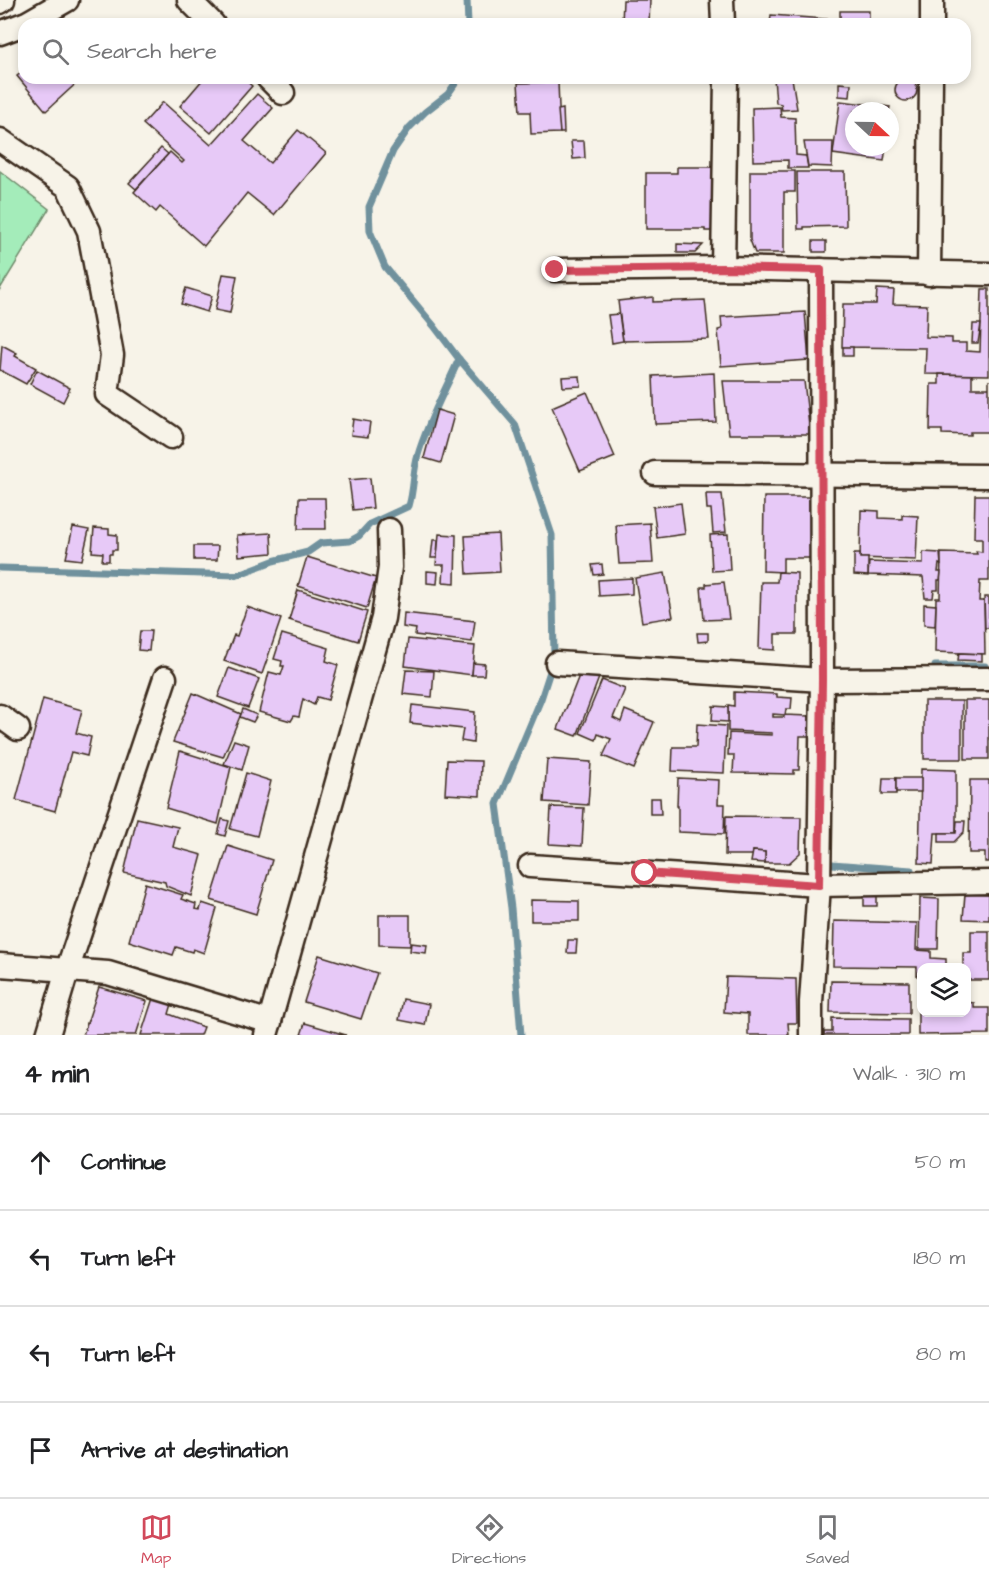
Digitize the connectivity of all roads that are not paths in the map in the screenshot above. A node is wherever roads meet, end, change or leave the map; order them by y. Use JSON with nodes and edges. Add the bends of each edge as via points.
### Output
{"nodes":[{"id":1,"x":67,"y":0,"type":"edge"},
{"id":2,"x":189,"y":0,"type":"edge"},
{"id":3,"x":722,"y":0,"type":"edge"},
{"id":4,"x":932,"y":0,"type":"edge"},
{"id":5,"x":36,"y":18,"type":"edge"},
{"id":6,"x":207,"y":18,"type":"edge"},
{"id":7,"x":723,"y":18,"type":"edge"},
{"id":8,"x":932,"y":18,"type":"edge"},
{"id":9,"x":18,"y":27,"type":"edge"},
{"id":10,"x":0,"y":33,"type":"edge"},
{"id":11,"x":726,"y":84,"type":"edge"},
{"id":12,"x":931,"y":84,"type":"edge"},
{"id":13,"x":0,"y":140,"type":"edge"},
{"id":14,"x":723,"y":268,"type":"junction"},
{"id":15,"x":555,"y":270,"type":"dead end"},
{"id":16,"x":821,"y":270,"type":"junction"},
{"id":17,"x":928,"y":274,"type":"junction"},
{"id":18,"x":989,"y":274,"type":"edge"},
{"id":19,"x":171,"y":437,"type":"dead end"},
{"id":20,"x":655,"y":473,"type":"dead end"},
{"id":21,"x":821,"y":476,"type":"junction"},
{"id":22,"x":989,"y":476,"type":"edge"},
{"id":23,"x":389,"y":530,"type":"dead end"},
{"id":24,"x":557,"y":663,"type":"dead end"},
{"id":25,"x":165,"y":678,"type":"dead end"},
{"id":26,"x":989,"y":679,"type":"edge"},
{"id":27,"x":822,"y":680,"type":"junction"},
{"id":28,"x":530,"y":866,"type":"dead end"},
{"id":29,"x":989,"y":882,"type":"edge"},
{"id":30,"x":819,"y":885,"type":"junction"},
{"id":31,"x":0,"y":965,"type":"edge"},
{"id":32,"x":67,"y":971,"type":"junction"},
{"id":33,"x":268,"y":1028,"type":"edge"},
{"id":34,"x":48,"y":1035,"type":"edge"},
{"id":35,"x":811,"y":1035,"type":"edge"}],
"edges":[{"from":1,"to":5,"type":"street"},
{"from":2,"to":6,"type":"street"},
{"from":3,"to":7,"type":"street"},
{"from":4,"to":8,"type":"street"},
{"from":9,"to":10,"type":"street"},
{"from":11,"to":14,"type":"street"},
{"from":12,"to":17,"type":"street"},
{"from":13,"to":19,"type":"street","via":[[68,187],[88,231],[112,355],[107,394]]},
{"from":14,"to":15,"type":"street"},
{"from":14,"to":16,"type":"street"},
{"from":16,"to":17,"type":"street"},
{"from":16,"to":21,"type":"street"},
{"from":17,"to":18,"type":"street"},
{"from":20,"to":21,"type":"street"},
{"from":21,"to":22,"type":"street"},
{"from":21,"to":27,"type":"street"},
{"from":23,"to":33,"type":"street","via":[[390,567],[383,618]]},
{"from":24,"to":27,"type":"street"},
{"from":25,"to":32,"type":"street"},
{"from":26,"to":27,"type":"street"},
{"from":27,"to":30,"type":"street"},
{"from":28,"to":30,"type":"street"},
{"from":29,"to":30,"type":"street"},
{"from":30,"to":35,"type":"street"},
{"from":31,"to":32,"type":"street"},
{"from":32,"to":33,"type":"street","via":[[108,973]]},
{"from":32,"to":34,"type":"street"}]}
